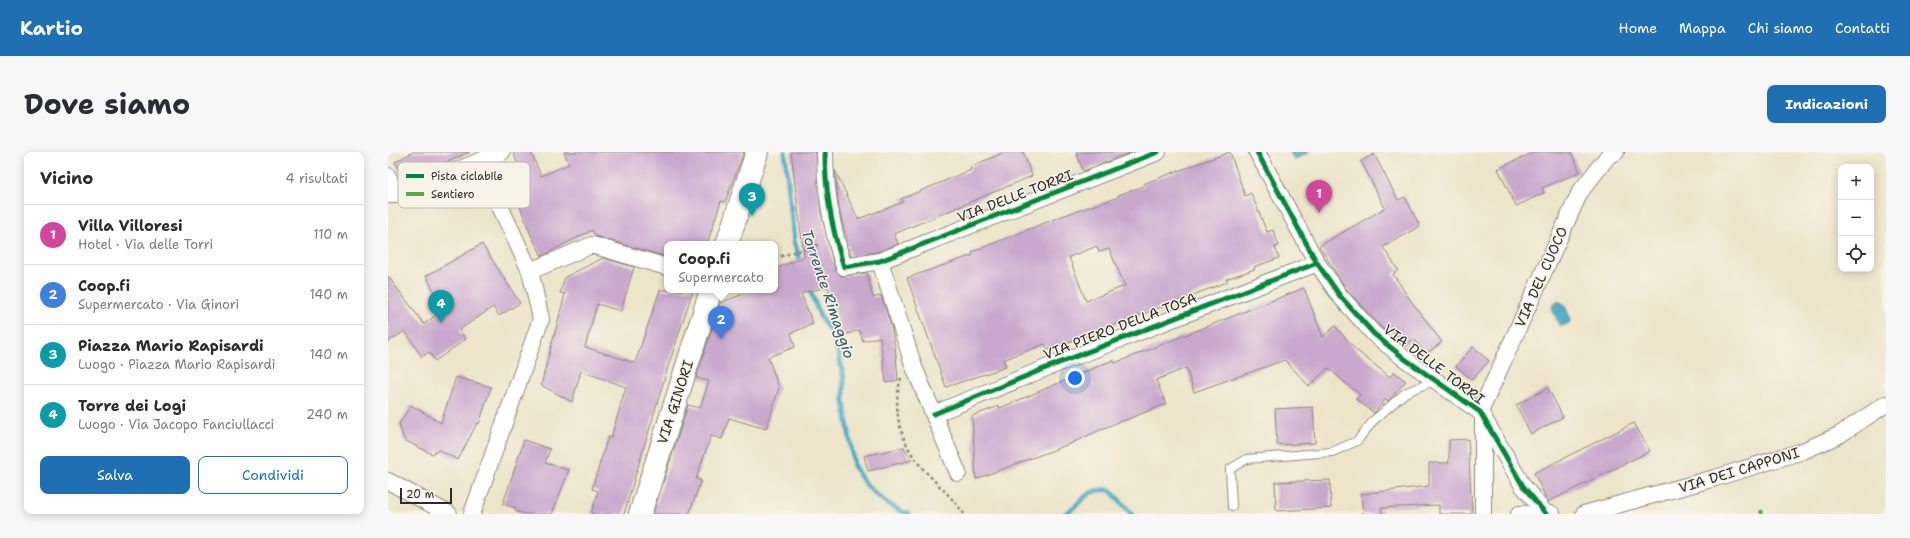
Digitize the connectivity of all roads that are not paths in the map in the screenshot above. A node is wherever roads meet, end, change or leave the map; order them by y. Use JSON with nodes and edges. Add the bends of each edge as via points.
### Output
{"nodes":[{"id":1,"x":502,"y":152,"type":"edge"},
{"id":2,"x":757,"y":152,"type":"edge"},
{"id":3,"x":825,"y":152,"type":"edge"},
{"id":4,"x":1158,"y":152,"type":"edge"},
{"id":5,"x":1257,"y":152,"type":"edge"},
{"id":6,"x":1616,"y":152,"type":"edge"},
{"id":7,"x":479,"y":161,"type":"edge"},
{"id":8,"x":388,"y":176,"type":"edge"},
{"id":9,"x":392,"y":195,"type":"edge"},
{"id":10,"x":501,"y":208,"type":"edge"},
{"id":11,"x":728,"y":241,"type":"edge"},
{"id":12,"x":880,"y":261,"type":"junction"},
{"id":13,"x":1317,"y":263,"type":"junction"},
{"id":14,"x":664,"y":266,"type":"edge"},
{"id":15,"x":530,"y":271,"type":"junction"},
{"id":16,"x":710,"y":293,"type":"edge"},
{"id":17,"x":1435,"y":380,"type":"junction"},
{"id":18,"x":1886,"y":404,"type":"edge"},
{"id":19,"x":934,"y":414,"type":"junction"},
{"id":20,"x":1481,"y":415,"type":"junction"},
{"id":21,"x":958,"y":473,"type":"dead end"},
{"id":22,"x":389,"y":483,"type":"edge"},
{"id":23,"x":1232,"y":506,"type":"dead end"},
{"id":24,"x":1601,"y":512,"type":"edge"},
{"id":25,"x":1521,"y":513,"type":"edge"},
{"id":26,"x":449,"y":514,"type":"edge"},
{"id":27,"x":472,"y":514,"type":"edge"},
{"id":28,"x":640,"y":514,"type":"edge"},
{"id":29,"x":1483,"y":514,"type":"edge"},
{"id":30,"x":1546,"y":514,"type":"edge"},
{"id":31,"x":1553,"y":514,"type":"edge"},
{"id":32,"x":1584,"y":514,"type":"edge"}],
"edges":[{"from":1,"to":7,"type":"street"},
{"from":2,"to":11,"type":"street"},
{"from":3,"to":12,"type":"street","name":"VIA DELLE TORRI","via":[[828,197],[835,240],[844,267]]},
{"from":4,"to":12,"type":"street","name":"VIA DELLE TORRI"},
{"from":5,"to":13,"type":"street","name":"VIA DELLE TORRI"},
{"from":6,"to":20,"type":"street","name":"VIA DEL CUOCO","via":[[1608,156],[1580,192]]},
{"from":8,"to":9,"type":"street"},
{"from":10,"to":15,"type":"street"},
{"from":12,"to":19,"type":"street","via":[[914,367]]},
{"from":13,"to":17,"type":"street","name":"VIA DELLE TORRI","via":[[1340,296],[1374,334]]},
{"from":13,"to":19,"type":"street","name":"VIA PIERO DELLA TOSA"},
{"from":14,"to":15,"type":"street","via":[[592,245]]},
{"from":15,"to":27,"type":"street","via":[[541,319]]},
{"from":16,"to":28,"type":"street","name":"VIA GINORI"},
{"from":17,"to":20,"type":"street","name":"VIA DELLE TORRI"},
{"from":17,"to":23,"type":"lane","via":[[1405,393],[1373,421],[1357,441],[1332,452],[1247,459],[1230,469]]},
{"from":18,"to":24,"type":"street","name":"VIA DEI CAPPONI","via":[[1839,435],[1803,451]]},
{"from":19,"to":21,"type":"street"},
{"from":20,"to":29,"type":"street","name":"VIA DELLE TORRI"},
{"from":20,"to":30,"type":"street","name":"VIA DELLE TORRI","via":[[1523,486]]},
{"from":22,"to":26,"type":"street"},
{"from":24,"to":32,"type":"street","name":"VIA DEI CAPPONI"},
{"from":25,"to":30,"type":"street"},
{"from":30,"to":31,"type":"street"}]}
